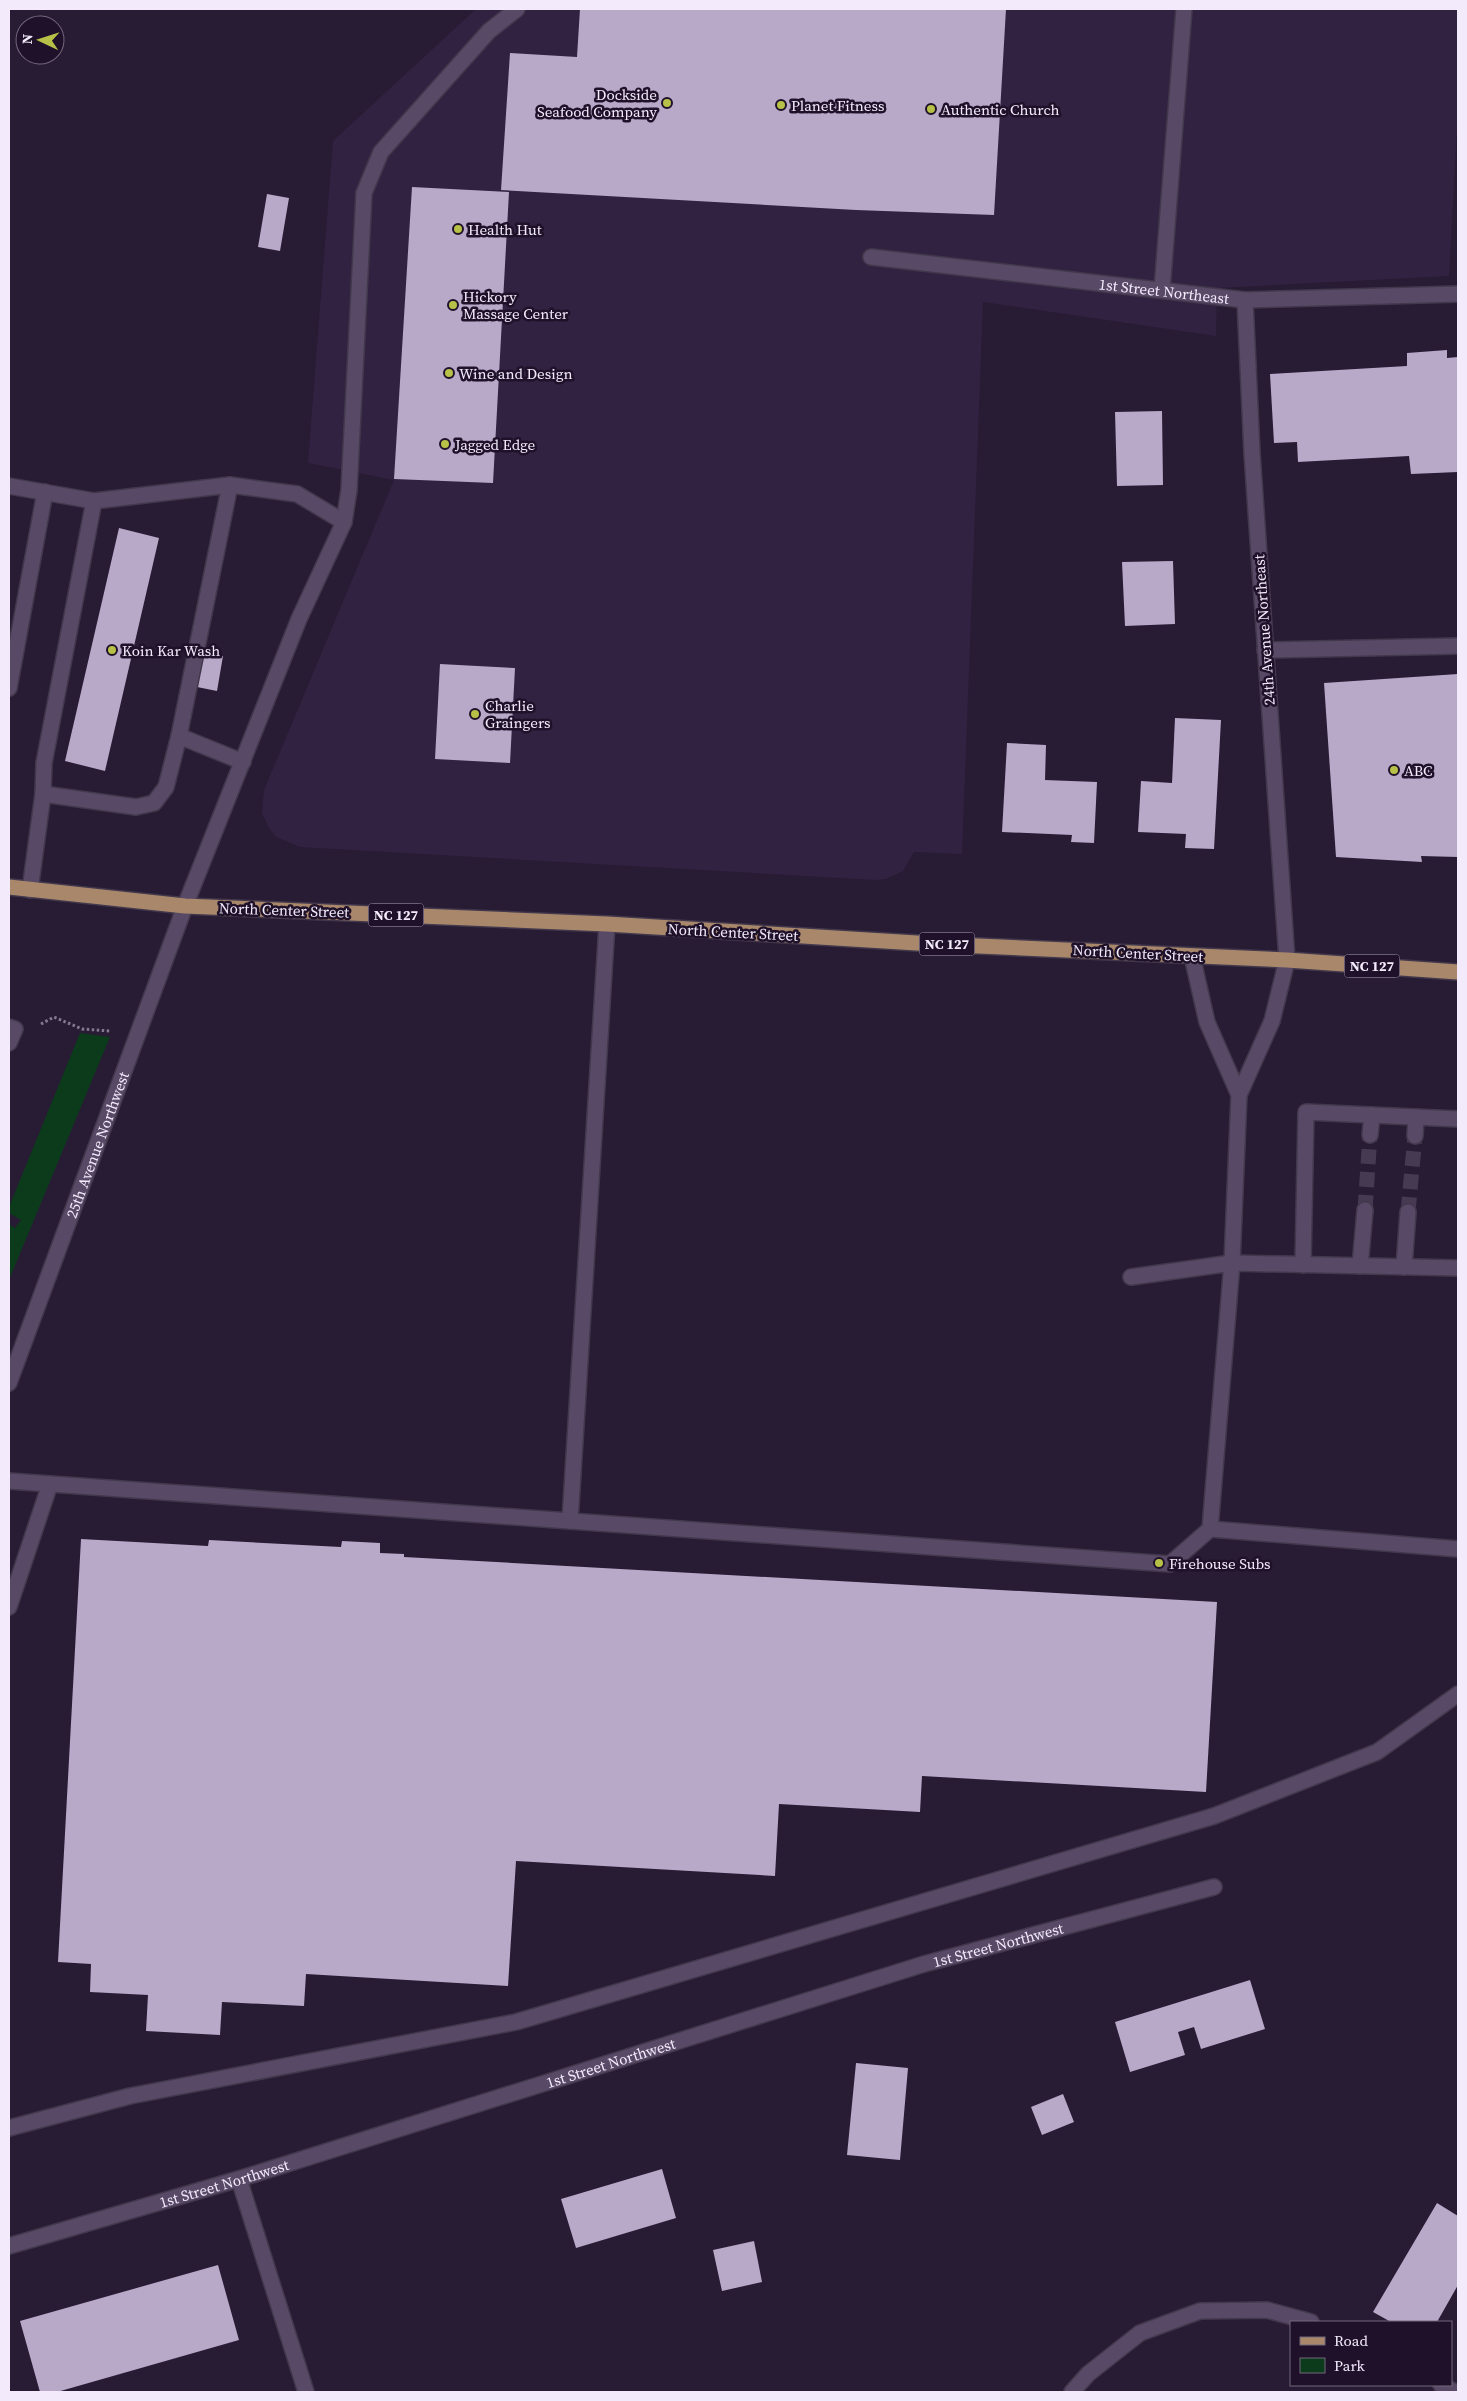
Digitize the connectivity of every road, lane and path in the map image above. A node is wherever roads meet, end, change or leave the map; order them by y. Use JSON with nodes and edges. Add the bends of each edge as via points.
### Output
{"nodes":[{"id":1,"x":517,"y":9,"type":"edge"},
{"id":2,"x":1184,"y":9,"type":"edge"},
{"id":3,"x":871,"y":257,"type":"dead end"},
{"id":4,"x":1162,"y":290,"type":"junction"},
{"id":5,"x":1458,"y":294,"type":"edge"},
{"id":6,"x":1245,"y":300,"type":"junction"},
{"id":7,"x":9,"y":486,"type":"edge"},
{"id":8,"x":230,"y":486,"type":"junction"},
{"id":9,"x":45,"y":492,"type":"junction"},
{"id":10,"x":94,"y":502,"type":"junction"},
{"id":11,"x":344,"y":522,"type":"junction"},
{"id":12,"x":1458,"y":646,"type":"edge"},
{"id":13,"x":1266,"y":650,"type":"junction"},
{"id":14,"x":9,"y":688,"type":"edge"},
{"id":15,"x":180,"y":736,"type":"junction"},
{"id":16,"x":243,"y":762,"type":"junction"},
{"id":17,"x":43,"y":794,"type":"junction"},
{"id":18,"x":9,"y":887,"type":"edge"},
{"id":19,"x":30,"y":890,"type":"junction"},
{"id":20,"x":186,"y":906,"type":"junction"},
{"id":21,"x":607,"y":924,"type":"junction"},
{"id":22,"x":1192,"y":956,"type":"junction"},
{"id":23,"x":1287,"y":960,"type":"junction"},
{"id":24,"x":1458,"y":972,"type":"edge"},
{"id":25,"x":54,"y":1017,"type":"dead end"},
{"id":26,"x":9,"y":1027,"type":"edge"},
{"id":27,"x":116,"y":1031,"type":"dead end"},
{"id":28,"x":9,"y":1043,"type":"edge"},
{"id":29,"x":1239,"y":1095,"type":"junction"},
{"id":30,"x":1372,"y":1115,"type":"junction"},
{"id":31,"x":1416,"y":1117,"type":"junction"},
{"id":32,"x":1458,"y":1119,"type":"edge"},
{"id":33,"x":1370,"y":1135,"type":"tunnel mouth"},
{"id":34,"x":1416,"y":1136,"type":"tunnel mouth"},
{"id":35,"x":1365,"y":1210,"type":"tunnel mouth"},
{"id":36,"x":1408,"y":1212,"type":"tunnel mouth"},
{"id":37,"x":1232,"y":1264,"type":"junction"},
{"id":38,"x":1303,"y":1265,"type":"junction"},
{"id":39,"x":1360,"y":1266,"type":"junction"},
{"id":40,"x":1404,"y":1267,"type":"junction"},
{"id":41,"x":1458,"y":1268,"type":"edge"},
{"id":42,"x":1131,"y":1277,"type":"dead end"},
{"id":43,"x":9,"y":1383,"type":"edge"},
{"id":44,"x":9,"y":1481,"type":"edge"},
{"id":45,"x":50,"y":1484,"type":"junction"},
{"id":46,"x":570,"y":1521,"type":"junction"},
{"id":47,"x":1210,"y":1530,"type":"junction"},
{"id":48,"x":1458,"y":1549,"type":"edge"},
{"id":49,"x":9,"y":1607,"type":"edge"},
{"id":50,"x":1458,"y":1694,"type":"edge"},
{"id":51,"x":1214,"y":1887,"type":"dead end"},
{"id":52,"x":9,"y":2128,"type":"edge"},
{"id":53,"x":239,"y":2179,"type":"junction"},
{"id":54,"x":9,"y":2246,"type":"edge"},
{"id":55,"x":1307,"y":2321,"type":"edge"},
{"id":56,"x":1443,"y":2386,"type":"edge"},
{"id":57,"x":306,"y":2392,"type":"edge"},
{"id":58,"x":1072,"y":2392,"type":"edge"},
{"id":59,"x":1456,"y":2392,"type":"edge"}],
"edges":[{"from":1,"to":11,"type":"street","name":"25th Avenue Northwest","via":[[489,32],[381,152],[364,193],[349,490]]},
{"from":2,"to":4,"type":"street"},
{"from":3,"to":4,"type":"street","name":"1st Street Northeast"},
{"from":4,"to":6,"type":"street","name":"1st Street Northeast"},
{"from":5,"to":6,"type":"street","name":"1st Street Northeast"},
{"from":6,"to":13,"type":"street","name":"24th Avenue Northeast"},
{"from":7,"to":9,"type":"street"},
{"from":8,"to":10,"type":"street"},
{"from":8,"to":11,"type":"street","via":[[297,494]]},
{"from":8,"to":15,"type":"street"},
{"from":9,"to":10,"type":"street"},
{"from":9,"to":14,"type":"street"},
{"from":10,"to":17,"type":"street","via":[[44,764]]},
{"from":11,"to":16,"type":"street","name":"25th Avenue Northwest","via":[[299,619]]},
{"from":12,"to":13,"type":"street"},
{"from":13,"to":23,"type":"street","name":"24th Avenue Northeast"},
{"from":15,"to":16,"type":"street"},
{"from":15,"to":17,"type":"street","via":[[166,786],[154,803],[136,807]]},
{"from":16,"to":20,"type":"street","name":"25th Avenue Northwest"},
{"from":17,"to":19,"type":"street"},
{"from":18,"to":19,"type":"main road","name":"North Center Street","number":"NC 127"},
{"from":19,"to":20,"type":"main road","name":"North Center Street","number":"NC 127"},
{"from":20,"to":21,"type":"main road","name":"North Center Street","number":"NC 127"},
{"from":20,"to":43,"type":"street","name":"25th Avenue Northwest"},
{"from":21,"to":22,"type":"main road","name":"North Center Street","number":"NC 127"},
{"from":21,"to":46,"type":"street"},
{"from":22,"to":23,"type":"main road","name":"North Center Street","number":"NC 127"},
{"from":22,"to":29,"type":"street","via":[[1207,1022]]},
{"from":23,"to":24,"type":"main road","name":"North Center Street","number":"NC 127"},
{"from":23,"to":29,"type":"street","name":"24th Avenue Northeast","via":[[1272,1021]]},
{"from":25,"to":27,"type":"path","via":[[82,1029]]},
{"from":26,"to":28,"type":"street","via":[[15,1029]]},
{"from":29,"to":37,"type":"street"},
{"from":30,"to":31,"type":"street"},
{"from":30,"to":33,"type":"street"},
{"from":30,"to":38,"type":"street","via":[[1306,1112]]},
{"from":31,"to":32,"type":"street"},
{"from":31,"to":34,"type":"street"},
{"from":35,"to":39,"type":"street"},
{"from":36,"to":40,"type":"street"},
{"from":37,"to":38,"type":"street"},
{"from":37,"to":42,"type":"street"},
{"from":37,"to":47,"type":"street"},
{"from":38,"to":39,"type":"street"},
{"from":39,"to":40,"type":"street"},
{"from":40,"to":41,"type":"street"},
{"from":44,"to":45,"type":"street"},
{"from":45,"to":46,"type":"street"},
{"from":45,"to":49,"type":"street"},
{"from":46,"to":47,"type":"street","via":[[1170,1564]]},
{"from":47,"to":48,"type":"street"},
{"from":50,"to":52,"type":"street","via":[[1377,1752],[1214,1816],[516,2022],[130,2096]]},
{"from":51,"to":53,"type":"street","name":"1st Street Northwest","via":[[924,1964]]},
{"from":53,"to":54,"type":"street","name":"1st Street Northwest"},
{"from":53,"to":57,"type":"street"},
{"from":55,"to":58,"type":"street","via":[[1267,2310],[1200,2311],[1140,2333],[1088,2374]]},
{"from":56,"to":59,"type":"street"}]}
